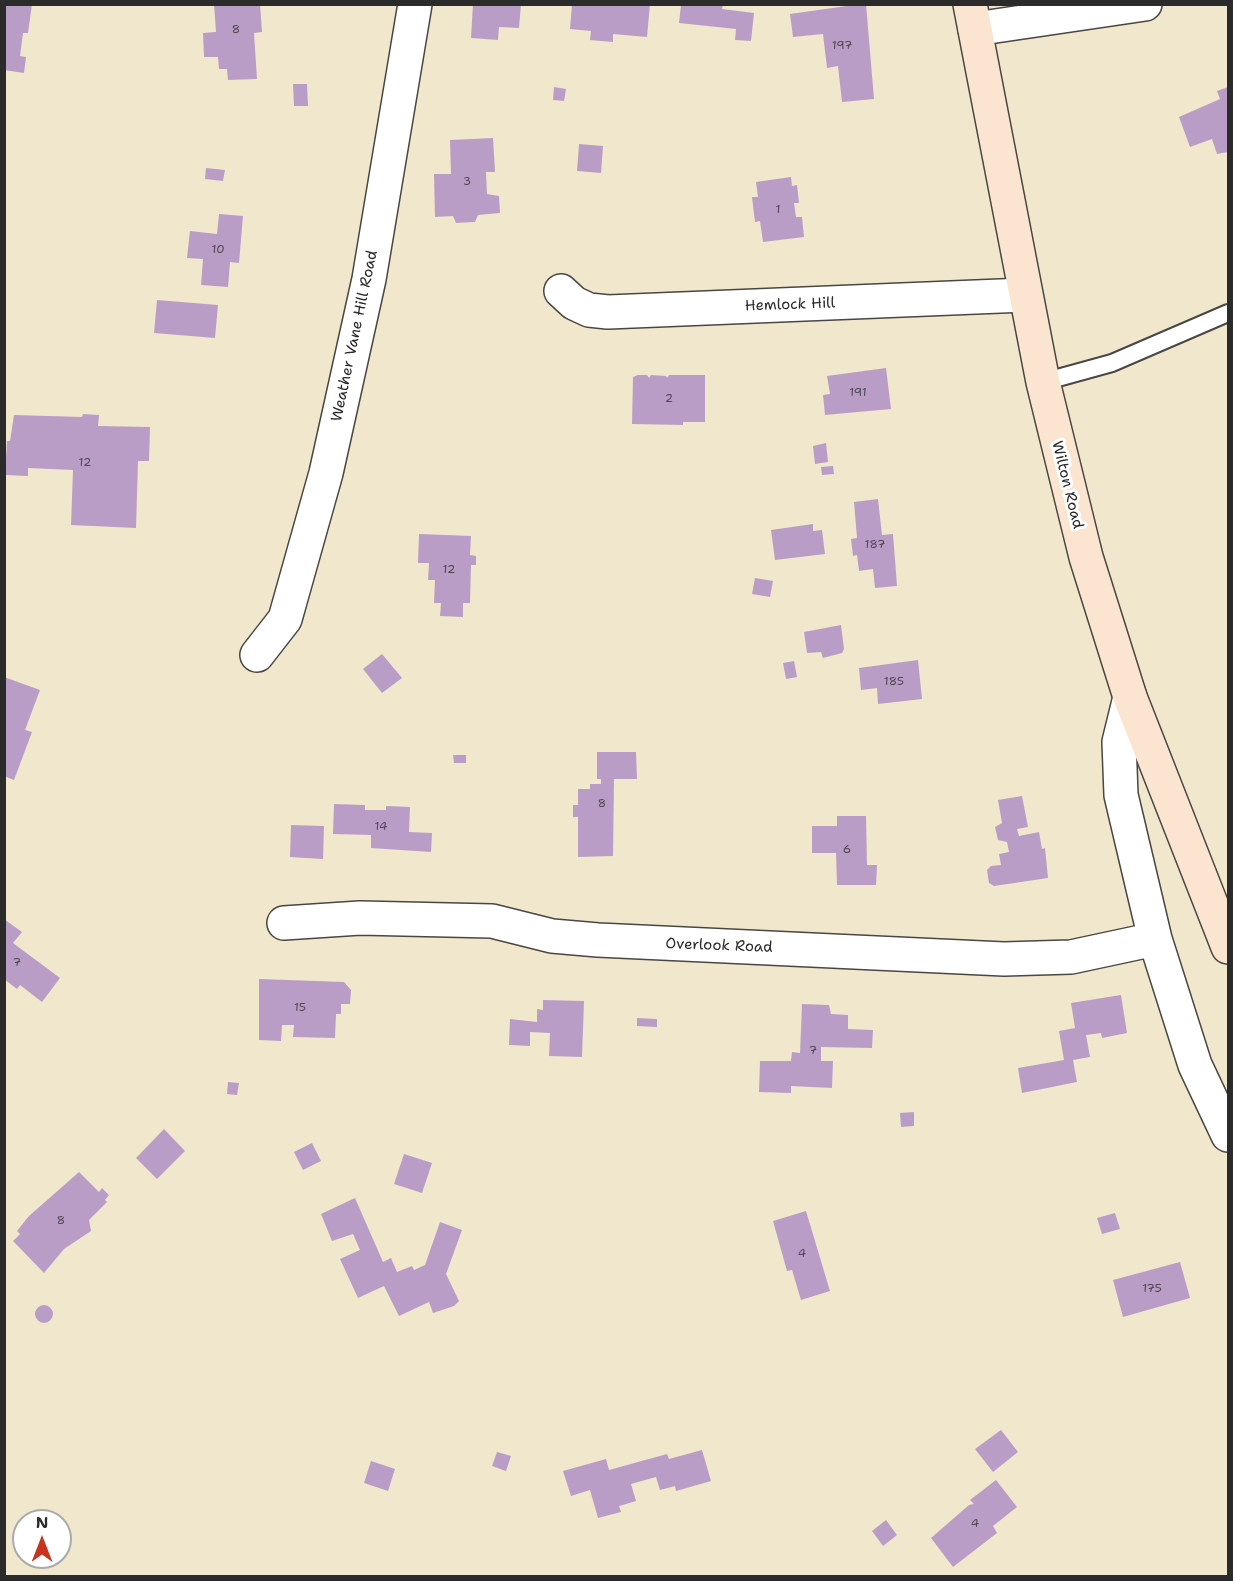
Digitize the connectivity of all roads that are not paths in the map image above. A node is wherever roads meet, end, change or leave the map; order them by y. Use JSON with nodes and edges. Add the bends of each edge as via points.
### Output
{"nodes":[{"id":1,"x":415,"y":4,"type":"edge"},
{"id":2,"x":1145,"y":4,"type":"edge"},
{"id":3,"x":973,"y":17,"type":"edge"},
{"id":4,"x":561,"y":291,"type":"dead end"},
{"id":5,"x":1025,"y":295,"type":"junction"},
{"id":6,"x":1228,"y":314,"type":"edge"},
{"id":7,"x":1043,"y":382,"type":"junction"},
{"id":8,"x":257,"y":655,"type":"dead end"},
{"id":9,"x":1130,"y":697,"type":"junction"},
{"id":10,"x":284,"y":923,"type":"dead end"},
{"id":11,"x":1155,"y":939,"type":"junction"},
{"id":12,"x":1228,"y":947,"type":"edge"},
{"id":13,"x":1228,"y":1135,"type":"edge"}],
"edges":[{"from":1,"to":8,"type":"street","name":"Weather Vane Hill Road","via":[[369,279],[326,473],[285,619]]},
{"from":2,"to":3,"type":"street"},
{"from":3,"to":5,"type":"main road","name":"Wilton Road"},
{"from":4,"to":5,"type":"street","name":"Hemlock Hill","via":[[589,310],[609,312]]},
{"from":5,"to":7,"type":"main road","name":"Wilton Road"},
{"from":6,"to":7,"type":"lane","via":[[1112,363]]},
{"from":7,"to":9,"type":"main road","name":"Wilton Road","via":[[1086,557]]},
{"from":9,"to":11,"type":"street","via":[[1119,742],[1121,795]]},
{"from":9,"to":12,"type":"main road","name":"Wilton Road"},
{"from":10,"to":11,"type":"street","name":"Overlook Road","via":[[360,918],[492,921],[552,936],[598,940],[1004,959],[1071,957]]},
{"from":11,"to":13,"type":"street","via":[[1195,1065]]}]}
